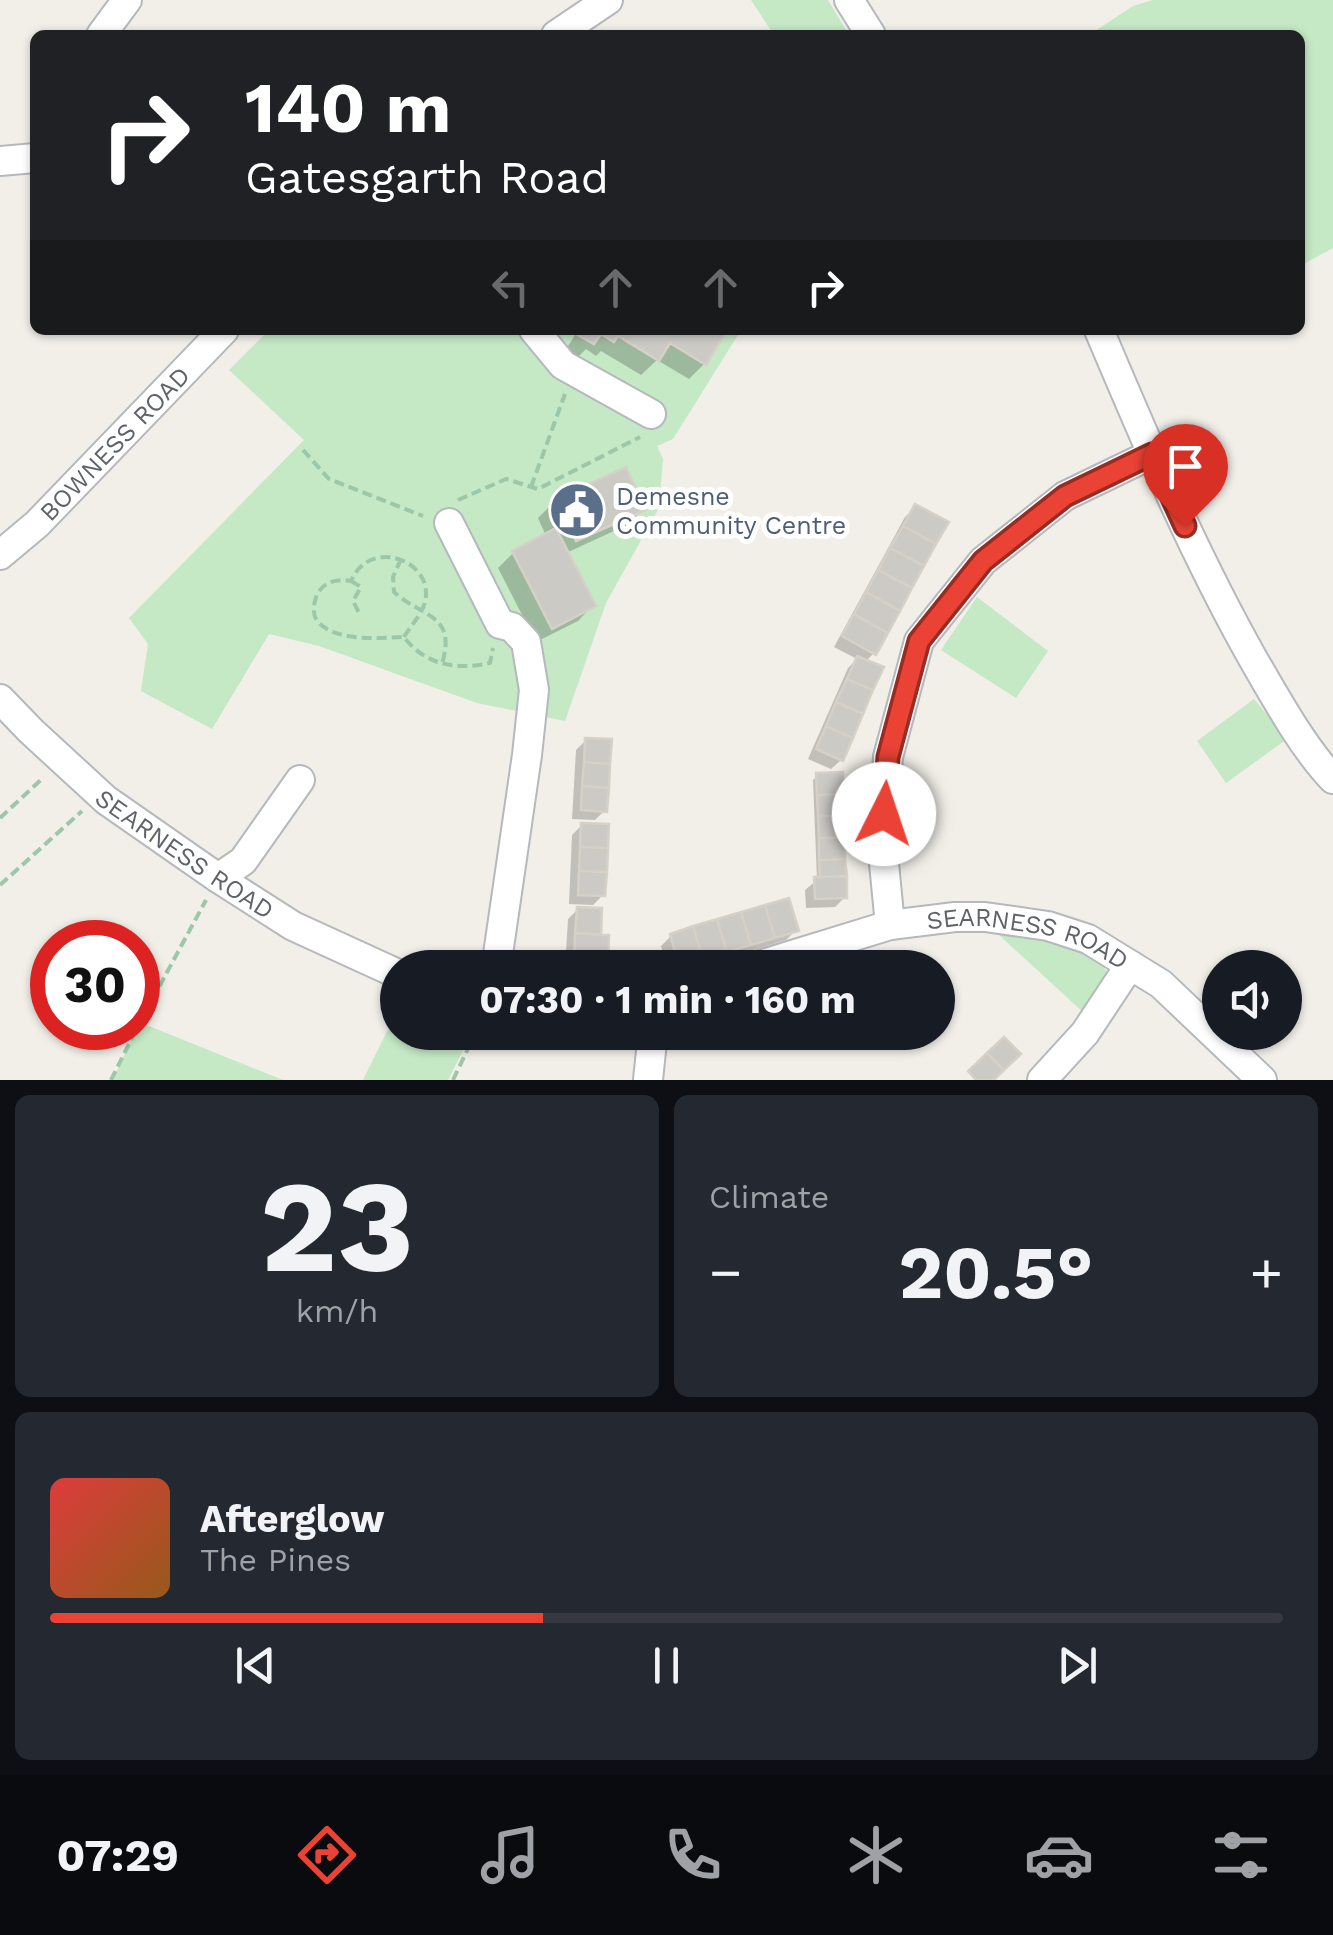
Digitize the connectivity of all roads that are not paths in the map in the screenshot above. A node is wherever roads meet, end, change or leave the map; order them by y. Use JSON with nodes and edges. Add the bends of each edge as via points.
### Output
{"nodes":[{"id":1,"x":127,"y":0,"type":"edge"},
{"id":2,"x":608,"y":0,"type":"edge"},
{"id":3,"x":849,"y":0,"type":"edge"},
{"id":4,"x":105,"y":30,"type":"edge"},
{"id":5,"x":563,"y":30,"type":"edge"},
{"id":6,"x":868,"y":30,"type":"edge"},
{"id":7,"x":30,"y":158,"type":"edge"},
{"id":8,"x":0,"y":160,"type":"edge"},
{"id":9,"x":219,"y":335,"type":"edge"},
{"id":10,"x":538,"y":335,"type":"edge"},
{"id":11,"x":1101,"y":335,"type":"edge"},
{"id":12,"x":651,"y":414,"type":"road end"},
{"id":13,"x":1152,"y":454,"type":"junction"},
{"id":14,"x":449,"y":523,"type":"road end"},
{"id":15,"x":0,"y":555,"type":"edge"},
{"id":16,"x":0,"y":699,"type":"edge"},
{"id":17,"x":1333,"y":779,"type":"edge"},
{"id":18,"x":300,"y":780,"type":"dead end"},
{"id":19,"x":218,"y":878,"type":"junction"},
{"id":20,"x":890,"y":925,"type":"junction"},
{"id":21,"x":499,"y":950,"type":"edge"},
{"id":22,"x":809,"y":950,"type":"edge"},
{"id":23,"x":1130,"y":964,"type":"junction"},
{"id":24,"x":380,"y":966,"type":"edge"},
{"id":25,"x":651,"y":1050,"type":"edge"},
{"id":26,"x":648,"y":1080,"type":"edge"},
{"id":27,"x":1042,"y":1080,"type":"edge"},
{"id":28,"x":1262,"y":1080,"type":"edge"}],
"edges":[{"from":1,"to":4,"type":"street"},
{"from":2,"to":5,"type":"street"},
{"from":3,"to":6,"type":"street"},
{"from":7,"to":8,"type":"street"},
{"from":9,"to":15,"type":"street","name":"BOWNESS ROAD"},
{"from":10,"to":12,"type":"street","via":[[563,365]]},
{"from":11,"to":13,"type":"street"},
{"from":13,"to":17,"type":"street","via":[[1274,697]]},
{"from":13,"to":20,"type":"street","via":[[1065,496],[983,561],[919,641],[888,757],[882,842]]},
{"from":14,"to":21,"type":"street","via":[[500,624],[512,627],[530,654],[534,690]]},
{"from":16,"to":19,"type":"street","name":"SEARNESS ROAD","via":[[102,796]]},
{"from":18,"to":19,"type":"street","via":[[243,861]]},
{"from":19,"to":24,"type":"street","name":"SEARNESS ROAD","via":[[293,926]]},
{"from":20,"to":22,"type":"street","name":"SEARNESS ROAD"},
{"from":20,"to":23,"type":"street","name":"SEARNESS ROAD","via":[[955,916],[1048,926],[1088,939]]},
{"from":23,"to":27,"type":"street","via":[[1085,1034]]},
{"from":23,"to":28,"type":"street","name":"SEARNESS ROAD","via":[[1161,984]]},
{"from":25,"to":26,"type":"street"}]}
